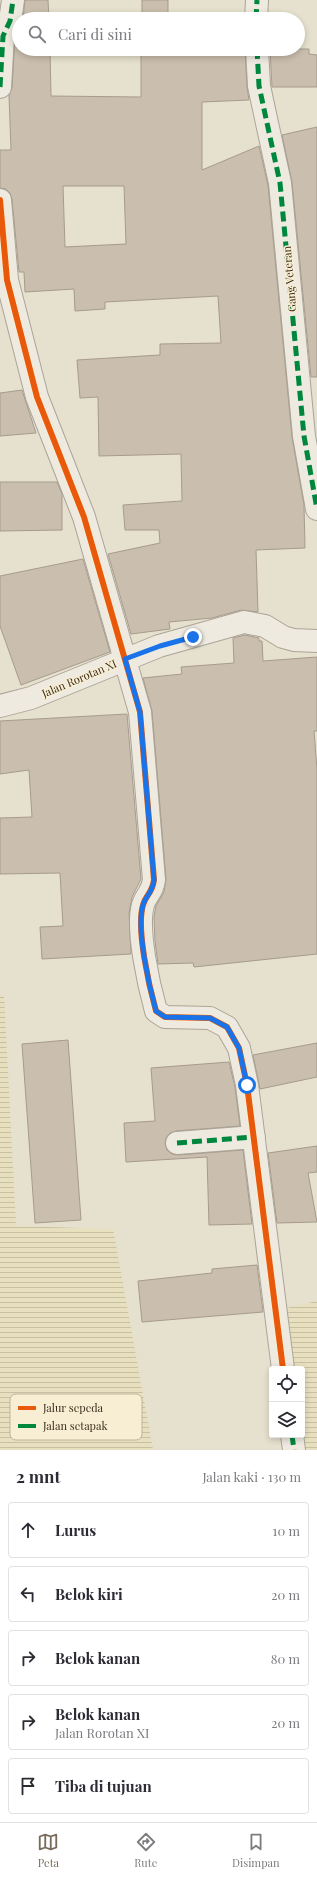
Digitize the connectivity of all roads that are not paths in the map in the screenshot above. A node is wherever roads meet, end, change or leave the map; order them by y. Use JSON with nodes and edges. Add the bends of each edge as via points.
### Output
{"nodes":[{"id":1,"x":13,"y":0,"type":"edge"},
{"id":2,"x":257,"y":0,"type":"edge"},
{"id":3,"x":256,"y":12,"type":"edge"},
{"id":4,"x":257,"y":56,"type":"edge"},
{"id":5,"x":0,"y":87,"type":"edge"},
{"id":6,"x":0,"y":200,"type":"edge"},
{"id":7,"x":317,"y":510,"type":"edge"},
{"id":8,"x":317,"y":641,"type":"edge"},
{"id":9,"x":125,"y":659,"type":"junction"},
{"id":10,"x":0,"y":706,"type":"edge"},
{"id":11,"x":254,"y":1137,"type":"junction"},
{"id":12,"x":177,"y":1143,"type":"dead end"},
{"id":13,"x":283,"y":1366,"type":"edge"},
{"id":14,"x":292,"y":1438,"type":"edge"},
{"id":15,"x":294,"y":1450,"type":"edge"}],
"edges":[{"from":1,"to":5,"type":"street","via":[[10,21],[3,36]]},
{"from":2,"to":3,"type":"street"},
{"from":4,"to":7,"type":"street","name":"Gang Veteran","via":[[259,86],[280,183],[304,436]]},
{"from":6,"to":9,"type":"street","via":[[7,280],[37,397],[84,517]]},
{"from":8,"to":9,"type":"street","name":"Jalan Rorotan XI","via":[[294,640],[283,637],[265,626],[244,622],[160,646]]},
{"from":9,"to":10,"type":"street","name":"Jalan Rorotan XI","via":[[30,698]]},
{"from":9,"to":11,"type":"street","via":[[140,712],[151,835],[153,891],[144,903],[141,919],[150,989],[156,1011],[165,1017],[210,1018],[227,1027],[239,1048]]},
{"from":11,"to":12,"type":"street"},
{"from":11,"to":13,"type":"street"},
{"from":14,"to":15,"type":"street"}]}
